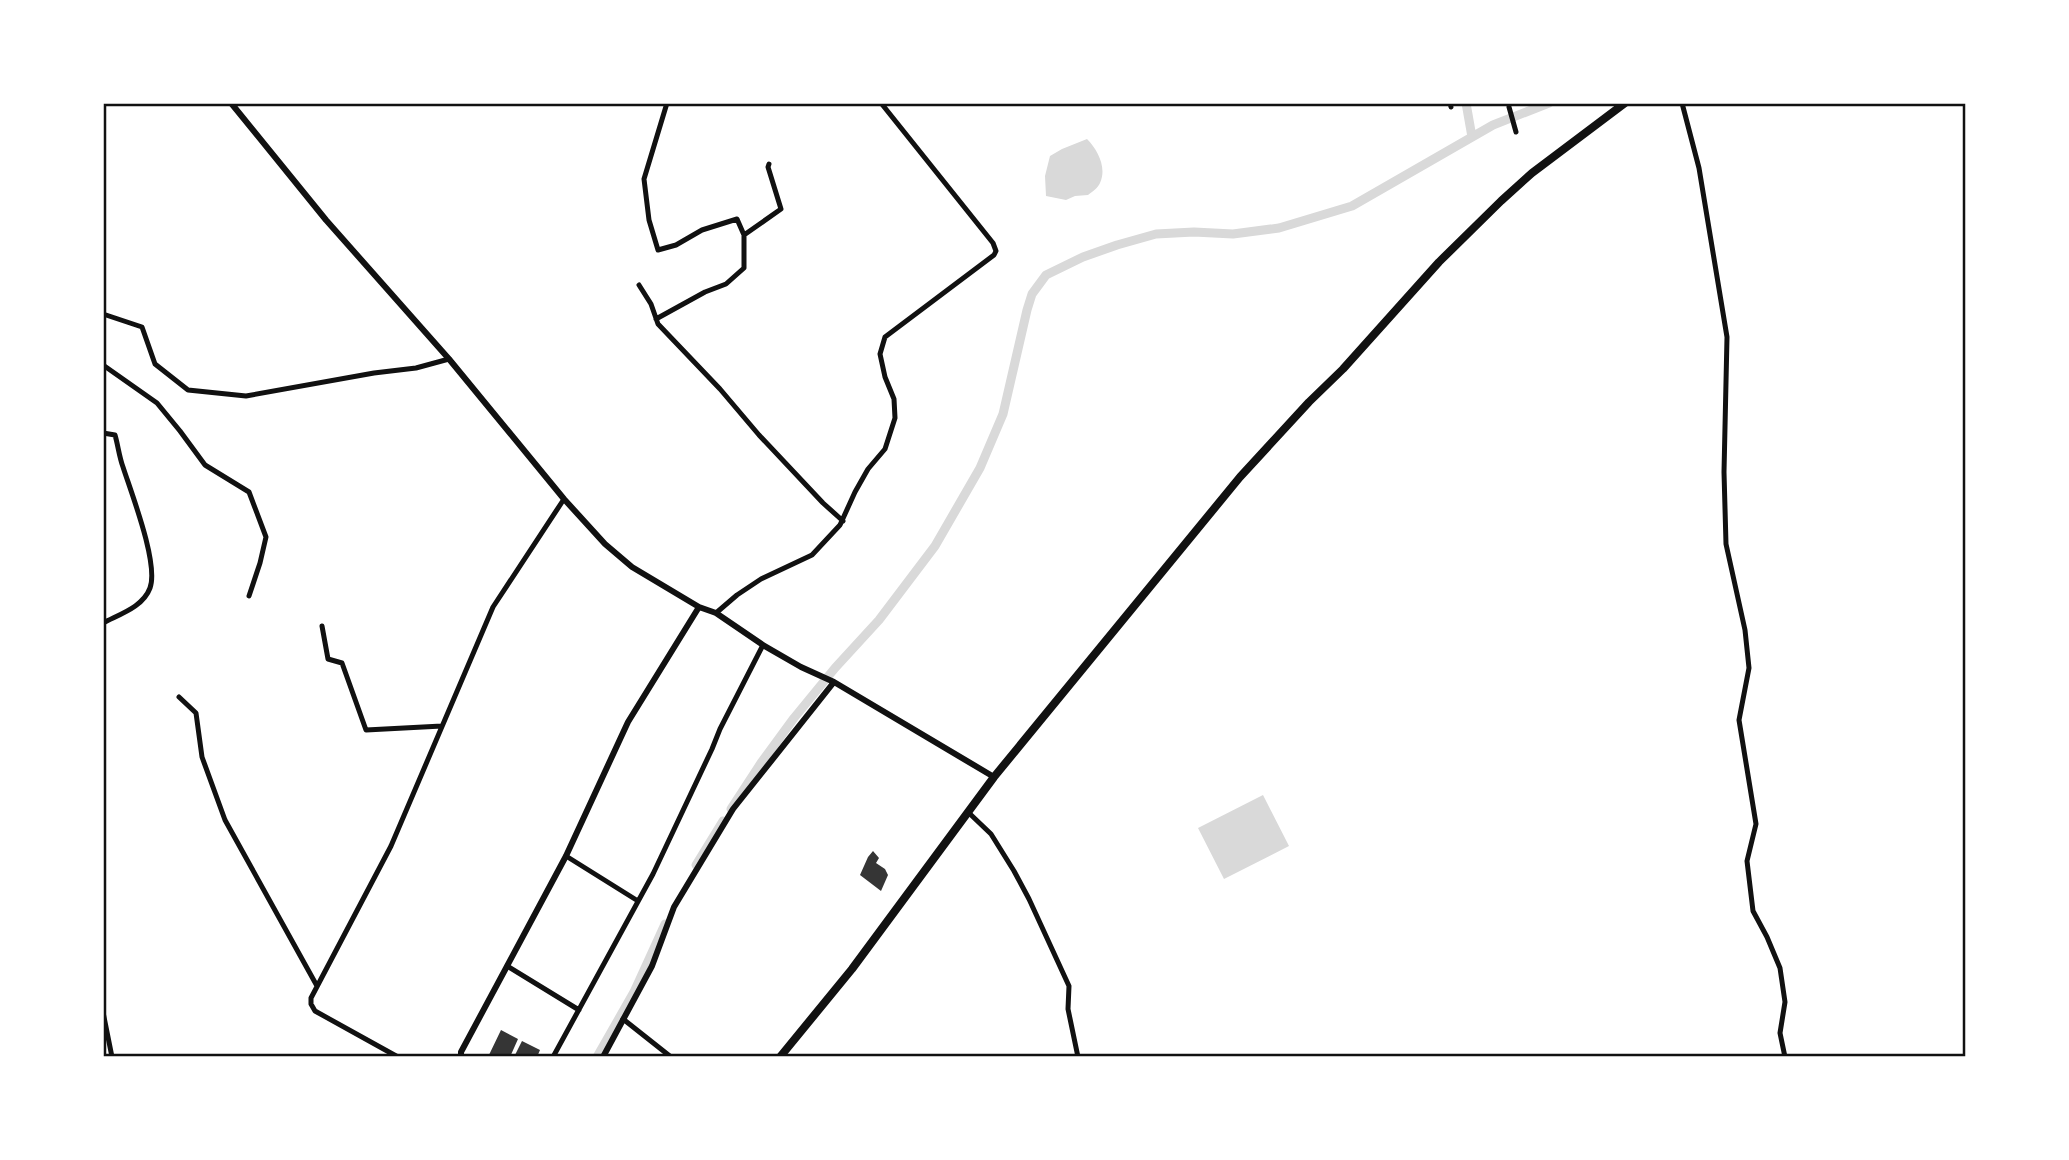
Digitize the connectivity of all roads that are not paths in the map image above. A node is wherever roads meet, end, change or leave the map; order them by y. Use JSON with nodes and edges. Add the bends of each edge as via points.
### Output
{"nodes":[{"id":1,"x":231,"y":103,"type":"edge"},
{"id":2,"x":667,"y":103,"type":"edge"},
{"id":3,"x":881,"y":103,"type":"edge"},
{"id":4,"x":1625,"y":103,"type":"edge"},
{"id":5,"x":1682,"y":103,"type":"edge"},
{"id":6,"x":1510,"y":107,"type":"dead end"},
{"id":7,"x":1516,"y":132,"type":"dead end"},
{"id":8,"x":769,"y":164,"type":"dead end"},
{"id":9,"x":744,"y":235,"type":"junction"},
{"id":10,"x":639,"y":285,"type":"dead end"},
{"id":11,"x":103,"y":314,"type":"edge"},
{"id":12,"x":656,"y":319,"type":"junction"},
{"id":13,"x":449,"y":359,"type":"junction"},
{"id":14,"x":103,"y":365,"type":"edge"},
{"id":15,"x":103,"y":433,"type":"edge"},
{"id":16,"x":564,"y":499,"type":"junction"},
{"id":17,"x":843,"y":520,"type":"junction"},
{"id":18,"x":249,"y":596,"type":"dead end"},
{"id":19,"x":699,"y":607,"type":"junction"},
{"id":20,"x":716,"y":613,"type":"junction"},
{"id":21,"x":103,"y":623,"type":"edge"},
{"id":22,"x":322,"y":626,"type":"dead end"},
{"id":23,"x":763,"y":645,"type":"junction"},
{"id":24,"x":834,"y":682,"type":"junction"},
{"id":25,"x":179,"y":697,"type":"dead end"},
{"id":26,"x":442,"y":726,"type":"junction"},
{"id":27,"x":994,"y":777,"type":"junction"},
{"id":28,"x":969,"y":813,"type":"junction"},
{"id":29,"x":566,"y":856,"type":"junction"},
{"id":30,"x":639,"y":901,"type":"junction"},
{"id":31,"x":507,"y":966,"type":"junction"},
{"id":32,"x":317,"y":986,"type":"junction"},
{"id":33,"x":579,"y":1010,"type":"junction"},
{"id":34,"x":103,"y":1012,"type":"edge"},
{"id":35,"x":623,"y":1018,"type":"junction"},
{"id":36,"x":112,"y":1057,"type":"edge"},
{"id":37,"x":398,"y":1057,"type":"edge"},
{"id":38,"x":461,"y":1057,"type":"edge"},
{"id":39,"x":553,"y":1057,"type":"edge"},
{"id":40,"x":603,"y":1057,"type":"edge"},
{"id":41,"x":671,"y":1057,"type":"edge"},
{"id":42,"x":780,"y":1057,"type":"edge"},
{"id":43,"x":1078,"y":1057,"type":"edge"},
{"id":44,"x":1785,"y":1057,"type":"edge"}],
"edges":[{"from":1,"to":13,"type":"street","via":[[326,220]]},
{"from":2,"to":9,"type":"street","via":[[645,179],[658,250],[737,219]]},
{"from":3,"to":17,"type":"street","via":[[996,250],[885,337],[880,354],[895,418],[885,449],[868,469]]},
{"from":4,"to":27,"type":"main road","via":[[1532,173],[1439,262],[1240,478]]},
{"from":5,"to":44,"type":"street","via":[[1699,169],[1727,337],[1726,544],[1745,630],[1749,668],[1739,720],[1756,824],[1747,861],[1753,911],[1780,968],[1785,1002],[1780,1033]]},
{"from":6,"to":7,"type":"street"},
{"from":8,"to":9,"type":"street","via":[[781,209]]},
{"from":9,"to":12,"type":"street","via":[[744,268],[726,284]]},
{"from":10,"to":12,"type":"street"},
{"from":11,"to":13,"type":"street","via":[[142,327],[155,364],[188,390],[246,396]]},
{"from":12,"to":17,"type":"street","via":[[759,435]]},
{"from":13,"to":16,"type":"street"},
{"from":14,"to":18,"type":"street","via":[[157,403],[205,465],[249,492],[266,537]]},
{"from":15,"to":21,"type":"street","via":[[115,435],[139,509],[151,570],[150,587],[140,603]]},
{"from":16,"to":19,"type":"street","via":[[632,566]]},
{"from":16,"to":26,"type":"street","via":[[493,607]]},
{"from":17,"to":20,"type":"street","via":[[812,555],[761,579]]},
{"from":19,"to":20,"type":"street"},
{"from":19,"to":29,"type":"street","via":[[628,722]]},
{"from":20,"to":23,"type":"street"},
{"from":22,"to":26,"type":"street","via":[[328,659],[341,663],[366,730]]},
{"from":23,"to":24,"type":"street"},
{"from":23,"to":30,"type":"street"},
{"from":24,"to":27,"type":"street"},
{"from":24,"to":35,"type":"street","via":[[733,809],[674,907],[652,966]]},
{"from":25,"to":32,"type":"street","via":[[195,713],[202,757],[226,820]]},
{"from":26,"to":32,"type":"street","via":[[391,846]]},
{"from":27,"to":28,"type":"main road"},
{"from":28,"to":42,"type":"main road"},
{"from":28,"to":43,"type":"street","via":[[991,834],[1014,872],[1069,986],[1068,1009]]},
{"from":29,"to":30,"type":"street"},
{"from":29,"to":31,"type":"street"},
{"from":30,"to":33,"type":"street"},
{"from":31,"to":33,"type":"street"},
{"from":31,"to":38,"type":"street"},
{"from":32,"to":37,"type":"street","via":[[311,998],[315,1011]]},
{"from":33,"to":39,"type":"street"},
{"from":34,"to":36,"type":"street"},
{"from":35,"to":40,"type":"street"},
{"from":35,"to":41,"type":"street"}]}
